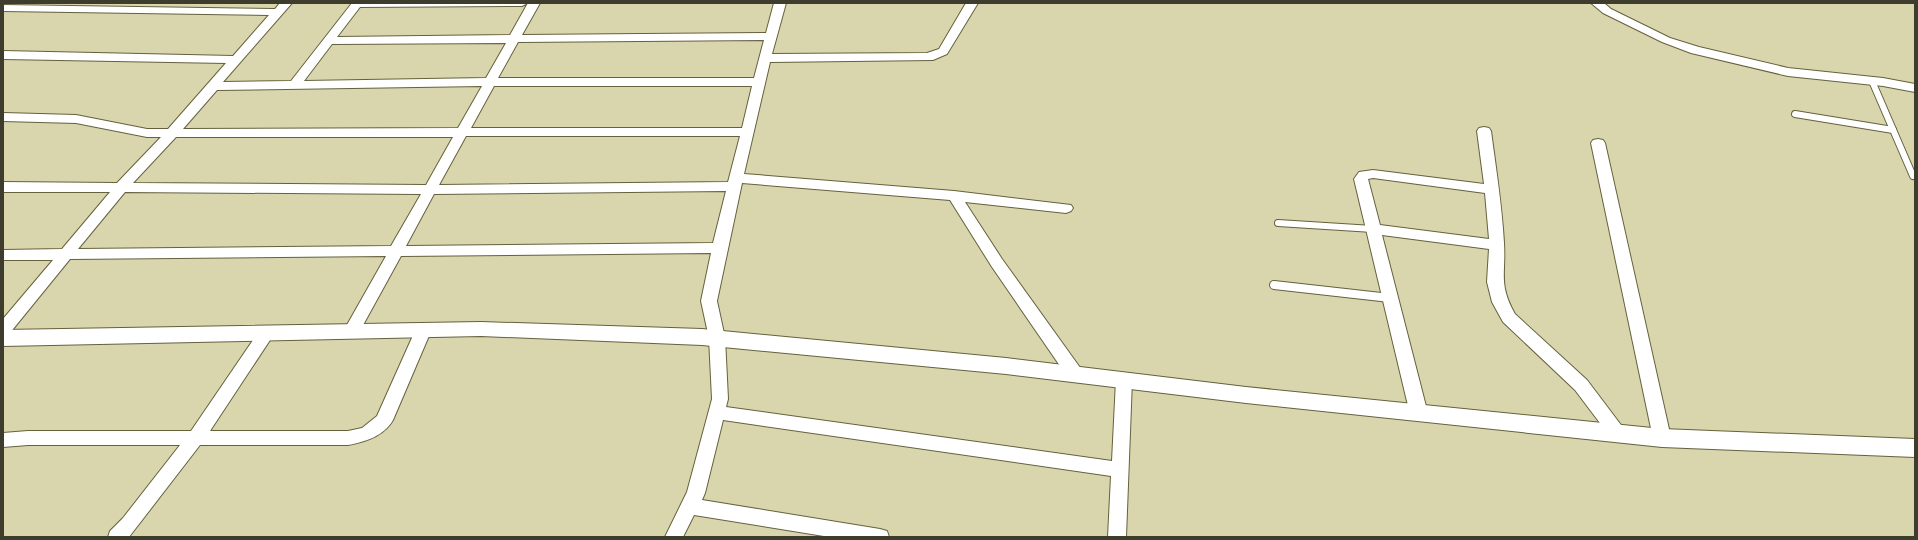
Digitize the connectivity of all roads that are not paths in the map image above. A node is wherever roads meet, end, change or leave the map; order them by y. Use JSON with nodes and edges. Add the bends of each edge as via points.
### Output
{"nodes":[{"id":1,"x":358,"y":3,"type":"edge"},
{"id":2,"x":522,"y":3,"type":"edge"},
{"id":3,"x":534,"y":3,"type":"edge"},
{"id":4,"x":780,"y":3,"type":"edge"},
{"id":5,"x":972,"y":3,"type":"edge"},
{"id":6,"x":1597,"y":3,"type":"edge"},
{"id":7,"x":3,"y":8,"type":"edge"},
{"id":8,"x":282,"y":8,"type":"edge"},
{"id":9,"x":771,"y":36,"type":"junction"},
{"id":10,"x":513,"y":40,"type":"junction"},
{"id":11,"x":328,"y":41,"type":"junction"},
{"id":12,"x":3,"y":55,"type":"edge"},
{"id":13,"x":765,"y":58,"type":"junction"},
{"id":14,"x":237,"y":60,"type":"junction"},
{"id":15,"x":1872,"y":81,"type":"junction"},
{"id":16,"x":490,"y":82,"type":"junction"},
{"id":17,"x":759,"y":82,"type":"junction"},
{"id":18,"x":294,"y":84,"type":"junction"},
{"id":19,"x":214,"y":86,"type":"junction"},
{"id":20,"x":1915,"y":88,"type":"edge"},
{"id":21,"x":1795,"y":114,"type":"dead end"},
{"id":22,"x":3,"y":117,"type":"edge"},
{"id":23,"x":1893,"y":130,"type":"junction"},
{"id":24,"x":1484,"y":131,"type":"dead end"},
{"id":25,"x":748,"y":132,"type":"junction"},
{"id":26,"x":172,"y":133,"type":"junction"},
{"id":27,"x":461,"y":134,"type":"junction"},
{"id":28,"x":1598,"y":143,"type":"dead end"},
{"id":29,"x":1913,"y":176,"type":"dead end"},
{"id":30,"x":736,"y":182,"type":"junction"},
{"id":31,"x":3,"y":187,"type":"edge"},
{"id":32,"x":120,"y":189,"type":"junction"},
{"id":33,"x":1492,"y":189,"type":"junction"},
{"id":34,"x":430,"y":190,"type":"junction"},
{"id":35,"x":954,"y":196,"type":"junction"},
{"id":36,"x":1066,"y":208,"type":"dead end"},
{"id":37,"x":1278,"y":223,"type":"dead end"},
{"id":38,"x":1373,"y":229,"type":"junction"},
{"id":39,"x":1497,"y":245,"type":"junction"},
{"id":40,"x":720,"y":248,"type":"junction"},
{"id":41,"x":396,"y":252,"type":"junction"},
{"id":42,"x":3,"y":255,"type":"edge"},
{"id":43,"x":66,"y":255,"type":"junction"},
{"id":44,"x":1274,"y":285,"type":"dead end"},
{"id":45,"x":1390,"y":298,"type":"junction"},
{"id":46,"x":3,"y":330,"type":"edge"},
{"id":47,"x":423,"y":330,"type":"junction"},
{"id":48,"x":351,"y":332,"type":"junction"},
{"id":49,"x":266,"y":334,"type":"junction"},
{"id":50,"x":3,"y":338,"type":"edge"},
{"id":51,"x":717,"y":338,"type":"junction"},
{"id":52,"x":1075,"y":374,"type":"junction"},
{"id":53,"x":1124,"y":380,"type":"junction"},
{"id":54,"x":716,"y":412,"type":"junction"},
{"id":55,"x":1419,"y":414,"type":"junction"},
{"id":56,"x":1618,"y":434,"type":"junction"},
{"id":57,"x":195,"y":438,"type":"junction"},
{"id":58,"x":1662,"y":438,"type":"junction"},
{"id":59,"x":3,"y":440,"type":"edge"},
{"id":60,"x":1915,"y":448,"type":"edge"},
{"id":61,"x":1121,"y":470,"type":"junction"},
{"id":62,"x":689,"y":506,"type":"junction"},
{"id":63,"x":118,"y":537,"type":"edge"},
{"id":64,"x":674,"y":537,"type":"edge"},
{"id":65,"x":880,"y":537,"type":"edge"},
{"id":66,"x":1118,"y":537,"type":"edge"}],
"edges":[{"from":1,"to":2,"type":"street"},
{"from":1,"to":11,"type":"street"},
{"from":3,"to":10,"type":"street"},
{"from":4,"to":9,"type":"street"},
{"from":5,"to":13,"type":"street","via":[[943,51],[930,57]]},
{"from":6,"to":15,"type":"street","via":[[1607,11],[1666,40],[1695,50],[1788,72]]},
{"from":7,"to":8,"type":"street"},
{"from":8,"to":14,"type":"street"},
{"from":9,"to":10,"type":"street"},
{"from":9,"to":13,"type":"street"},
{"from":10,"to":11,"type":"street"},
{"from":10,"to":16,"type":"street"},
{"from":11,"to":18,"type":"street"},
{"from":12,"to":14,"type":"street"},
{"from":13,"to":17,"type":"street"},
{"from":14,"to":19,"type":"street"},
{"from":15,"to":20,"type":"street"},
{"from":15,"to":23,"type":"lane"},
{"from":16,"to":17,"type":"street"},
{"from":16,"to":18,"type":"street"},
{"from":16,"to":27,"type":"street"},
{"from":17,"to":25,"type":"street"},
{"from":18,"to":19,"type":"street"},
{"from":19,"to":26,"type":"street"},
{"from":21,"to":23,"type":"lane"},
{"from":22,"to":26,"type":"street","via":[[76,119],[129,131]]},
{"from":23,"to":29,"type":"lane"},
{"from":24,"to":33,"type":"street"},
{"from":25,"to":27,"type":"street"},
{"from":25,"to":30,"type":"street"},
{"from":26,"to":27,"type":"street"},
{"from":26,"to":32,"type":"street"},
{"from":27,"to":34,"type":"street"},
{"from":28,"to":58,"type":"street"},
{"from":30,"to":34,"type":"street"},
{"from":30,"to":35,"type":"street"},
{"from":30,"to":40,"type":"street"},
{"from":31,"to":32,"type":"street"},
{"from":32,"to":34,"type":"street"},
{"from":32,"to":43,"type":"street"},
{"from":33,"to":38,"type":"street","via":[[1364,175],[1361,180]]},
{"from":33,"to":39,"type":"street"},
{"from":34,"to":41,"type":"street"},
{"from":35,"to":36,"type":"street"},
{"from":35,"to":52,"type":"street","via":[[997,263]]},
{"from":37,"to":38,"type":"lane"},
{"from":38,"to":39,"type":"street"},
{"from":38,"to":45,"type":"street"},
{"from":39,"to":56,"type":"street","via":[[1495,282],[1500,302],[1509,318],[1581,385]]},
{"from":40,"to":41,"type":"street"},
{"from":40,"to":51,"type":"street","via":[[709,301]]},
{"from":41,"to":43,"type":"street"},
{"from":41,"to":48,"type":"street"},
{"from":42,"to":43,"type":"street"},
{"from":43,"to":46,"type":"street"},
{"from":44,"to":45,"type":"lane"},
{"from":45,"to":55,"type":"street"},
{"from":47,"to":48,"type":"street"},
{"from":47,"to":51,"type":"street","via":[[481,329]]},
{"from":47,"to":57,"type":"street","via":[[384,420],[374,431],[348,438]]},
{"from":48,"to":49,"type":"street"},
{"from":49,"to":50,"type":"street"},
{"from":49,"to":57,"type":"street"},
{"from":51,"to":52,"type":"street"},
{"from":51,"to":54,"type":"street","via":[[720,399]]},
{"from":52,"to":53,"type":"street"},
{"from":53,"to":55,"type":"street"},
{"from":53,"to":61,"type":"street"},
{"from":54,"to":61,"type":"street"},
{"from":54,"to":62,"type":"street","via":[[696,493]]},
{"from":55,"to":56,"type":"street"},
{"from":56,"to":58,"type":"street"},
{"from":57,"to":59,"type":"street"},
{"from":57,"to":63,"type":"street"},
{"from":58,"to":60,"type":"street"},
{"from":61,"to":66,"type":"street"},
{"from":62,"to":64,"type":"street"},
{"from":62,"to":65,"type":"street"}]}
